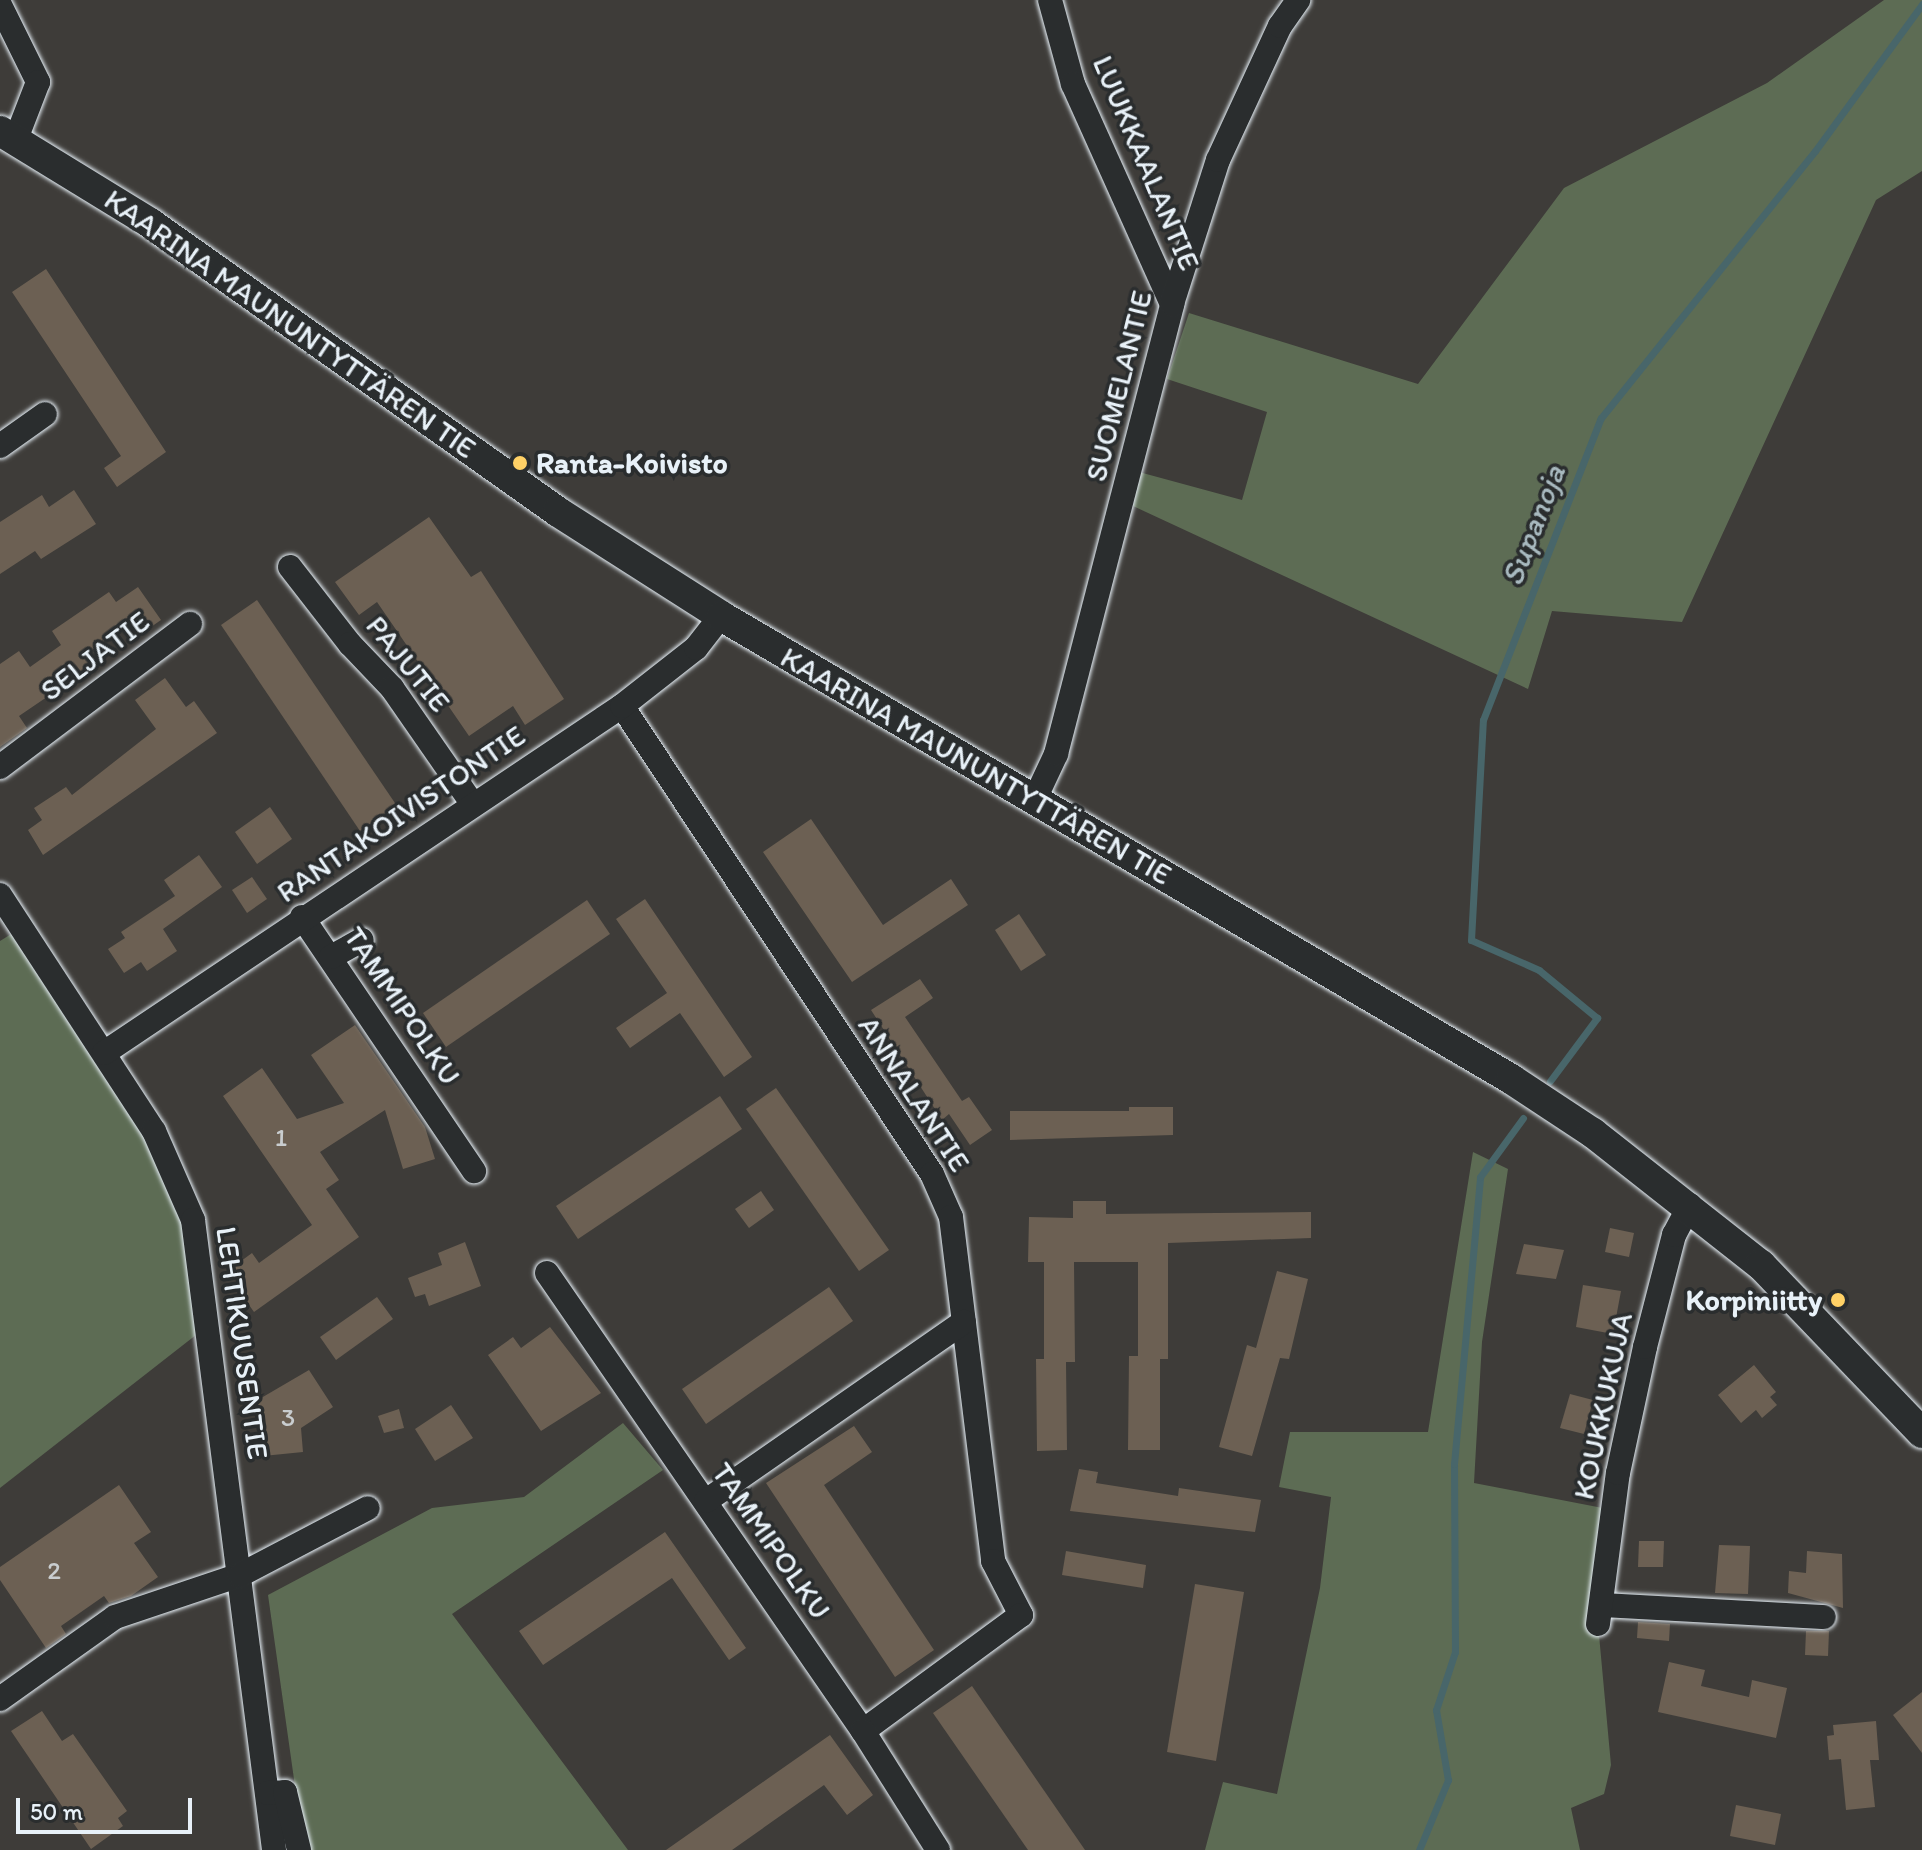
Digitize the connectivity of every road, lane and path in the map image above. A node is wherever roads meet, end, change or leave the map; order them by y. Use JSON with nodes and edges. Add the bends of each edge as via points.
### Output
{"nodes":[{"id":1,"x":1050,"y":0,"type":"edge"},
{"id":2,"x":1298,"y":0,"type":"edge"},
{"id":3,"x":0,"y":5,"type":"edge"},
{"id":4,"x":8,"y":135,"type":"edge"},
{"id":5,"x":1172,"y":304,"type":"junction"},
{"id":6,"x":45,"y":414,"type":"dead end"},
{"id":7,"x":0,"y":446,"type":"edge"},
{"id":8,"x":290,"y":567,"type":"dead end"},
{"id":9,"x":721,"y":616,"type":"junction"},
{"id":10,"x":190,"y":624,"type":"dead end"},
{"id":11,"x":622,"y":706,"type":"junction"},
{"id":12,"x":0,"y":767,"type":"edge"},
{"id":13,"x":1034,"y":801,"type":"junction"},
{"id":14,"x":472,"y":803,"type":"junction"},
{"id":15,"x":0,"y":895,"type":"edge"},
{"id":16,"x":302,"y":917,"type":"junction"},
{"id":17,"x":362,"y":940,"type":"dead end"},
{"id":18,"x":331,"y":957,"type":"junction"},
{"id":19,"x":104,"y":1053,"type":"junction"},
{"id":20,"x":474,"y":1171,"type":"dead end"},
{"id":21,"x":1690,"y":1205,"type":"junction"},
{"id":22,"x":547,"y":1273,"type":"dead end"},
{"id":23,"x":964,"y":1322,"type":"junction"},
{"id":24,"x":1922,"y":1433,"type":"edge"},
{"id":25,"x":706,"y":1501,"type":"junction"},
{"id":26,"x":368,"y":1508,"type":"dead end"},
{"id":27,"x":240,"y":1575,"type":"junction"},
{"id":28,"x":1824,"y":1617,"type":"dead end"},
{"id":29,"x":0,"y":1699,"type":"edge"},
{"id":30,"x":863,"y":1731,"type":"junction"},
{"id":31,"x":268,"y":1793,"type":"junction"},
{"id":32,"x":274,"y":1850,"type":"edge"},
{"id":33,"x":299,"y":1850,"type":"edge"},
{"id":34,"x":938,"y":1850,"type":"edge"}],
"edges":[{"from":1,"to":5,"type":"street","name":"LUUKKAALANTIE","via":[[1073,84]]},
{"from":2,"to":5,"type":"street","name":"SUOMELANTIE","via":[[1280,26],[1218,160]]},
{"from":3,"to":4,"type":"street","via":[[38,82]]},
{"from":4,"to":9,"type":"main road","name":"KAARINA MAUNUNTYTTÄREN TIE","via":[[150,223],[558,512]]},
{"from":5,"to":13,"type":"street","name":"SUOMELANTIE","via":[[1056,754]]},
{"from":6,"to":7,"type":"street"},
{"from":8,"to":14,"type":"street","name":"PAJUTIE","via":[[392,688]]},
{"from":9,"to":11,"type":"street","name":"RANTAKOIVISTONTIE","via":[[696,648]]},
{"from":9,"to":13,"type":"main road","name":"KAARINA MAUNUNTYTTÄREN TIE"},
{"from":10,"to":12,"type":"street","name":"SELJATIE"},
{"from":11,"to":14,"type":"street","name":"RANTAKOIVISTONTIE"},
{"from":11,"to":23,"type":"street","name":"ANNALANTIE","via":[[932,1174],[951,1217]]},
{"from":13,"to":21,"type":"main road","name":"KAARINA MAUNUNTYTTÄREN TIE","via":[[1511,1079]]},
{"from":14,"to":16,"type":"street","name":"RANTAKOIVISTONTIE"},
{"from":15,"to":19,"type":"street","name":"LEHTIKUUSENTIE"},
{"from":16,"to":18,"type":"street","name":"TAMMIPOLKU"},
{"from":16,"to":19,"type":"street","name":"RANTAKOIVISTONTIE"},
{"from":17,"to":18,"type":"street"},
{"from":18,"to":20,"type":"street","name":"TAMMIPOLKU"},
{"from":19,"to":27,"type":"street","name":"LEHTIKUUSENTIE","via":[[154,1131],[193,1220]]},
{"from":21,"to":24,"type":"main road","name":"KAARINA MAUNUNTYTTÄREN TIE","via":[[1761,1265]]},
{"from":21,"to":28,"type":"street","name":"KOUKKUKUJA","via":[[1674,1235],[1645,1347],[1618,1473],[1599,1615]]},
{"from":22,"to":25,"type":"street","name":"TAMMIPOLKU"},
{"from":23,"to":25,"type":"street"},
{"from":23,"to":30,"type":"street","name":"ANNALANTIE","via":[[993,1561],[1021,1615]]},
{"from":25,"to":30,"type":"street","name":"TAMMIPOLKU"},
{"from":26,"to":27,"type":"street"},
{"from":27,"to":29,"type":"street","via":[[115,1617]]},
{"from":27,"to":31,"type":"street","name":"LEHTIKUUSENTIE"},
{"from":30,"to":34,"type":"street","name":"TAMMIPOLKU"},
{"from":31,"to":32,"type":"street","name":"LEHTIKUUSENTIE"},
{"from":31,"to":33,"type":"street","via":[[285,1792]]}]}
